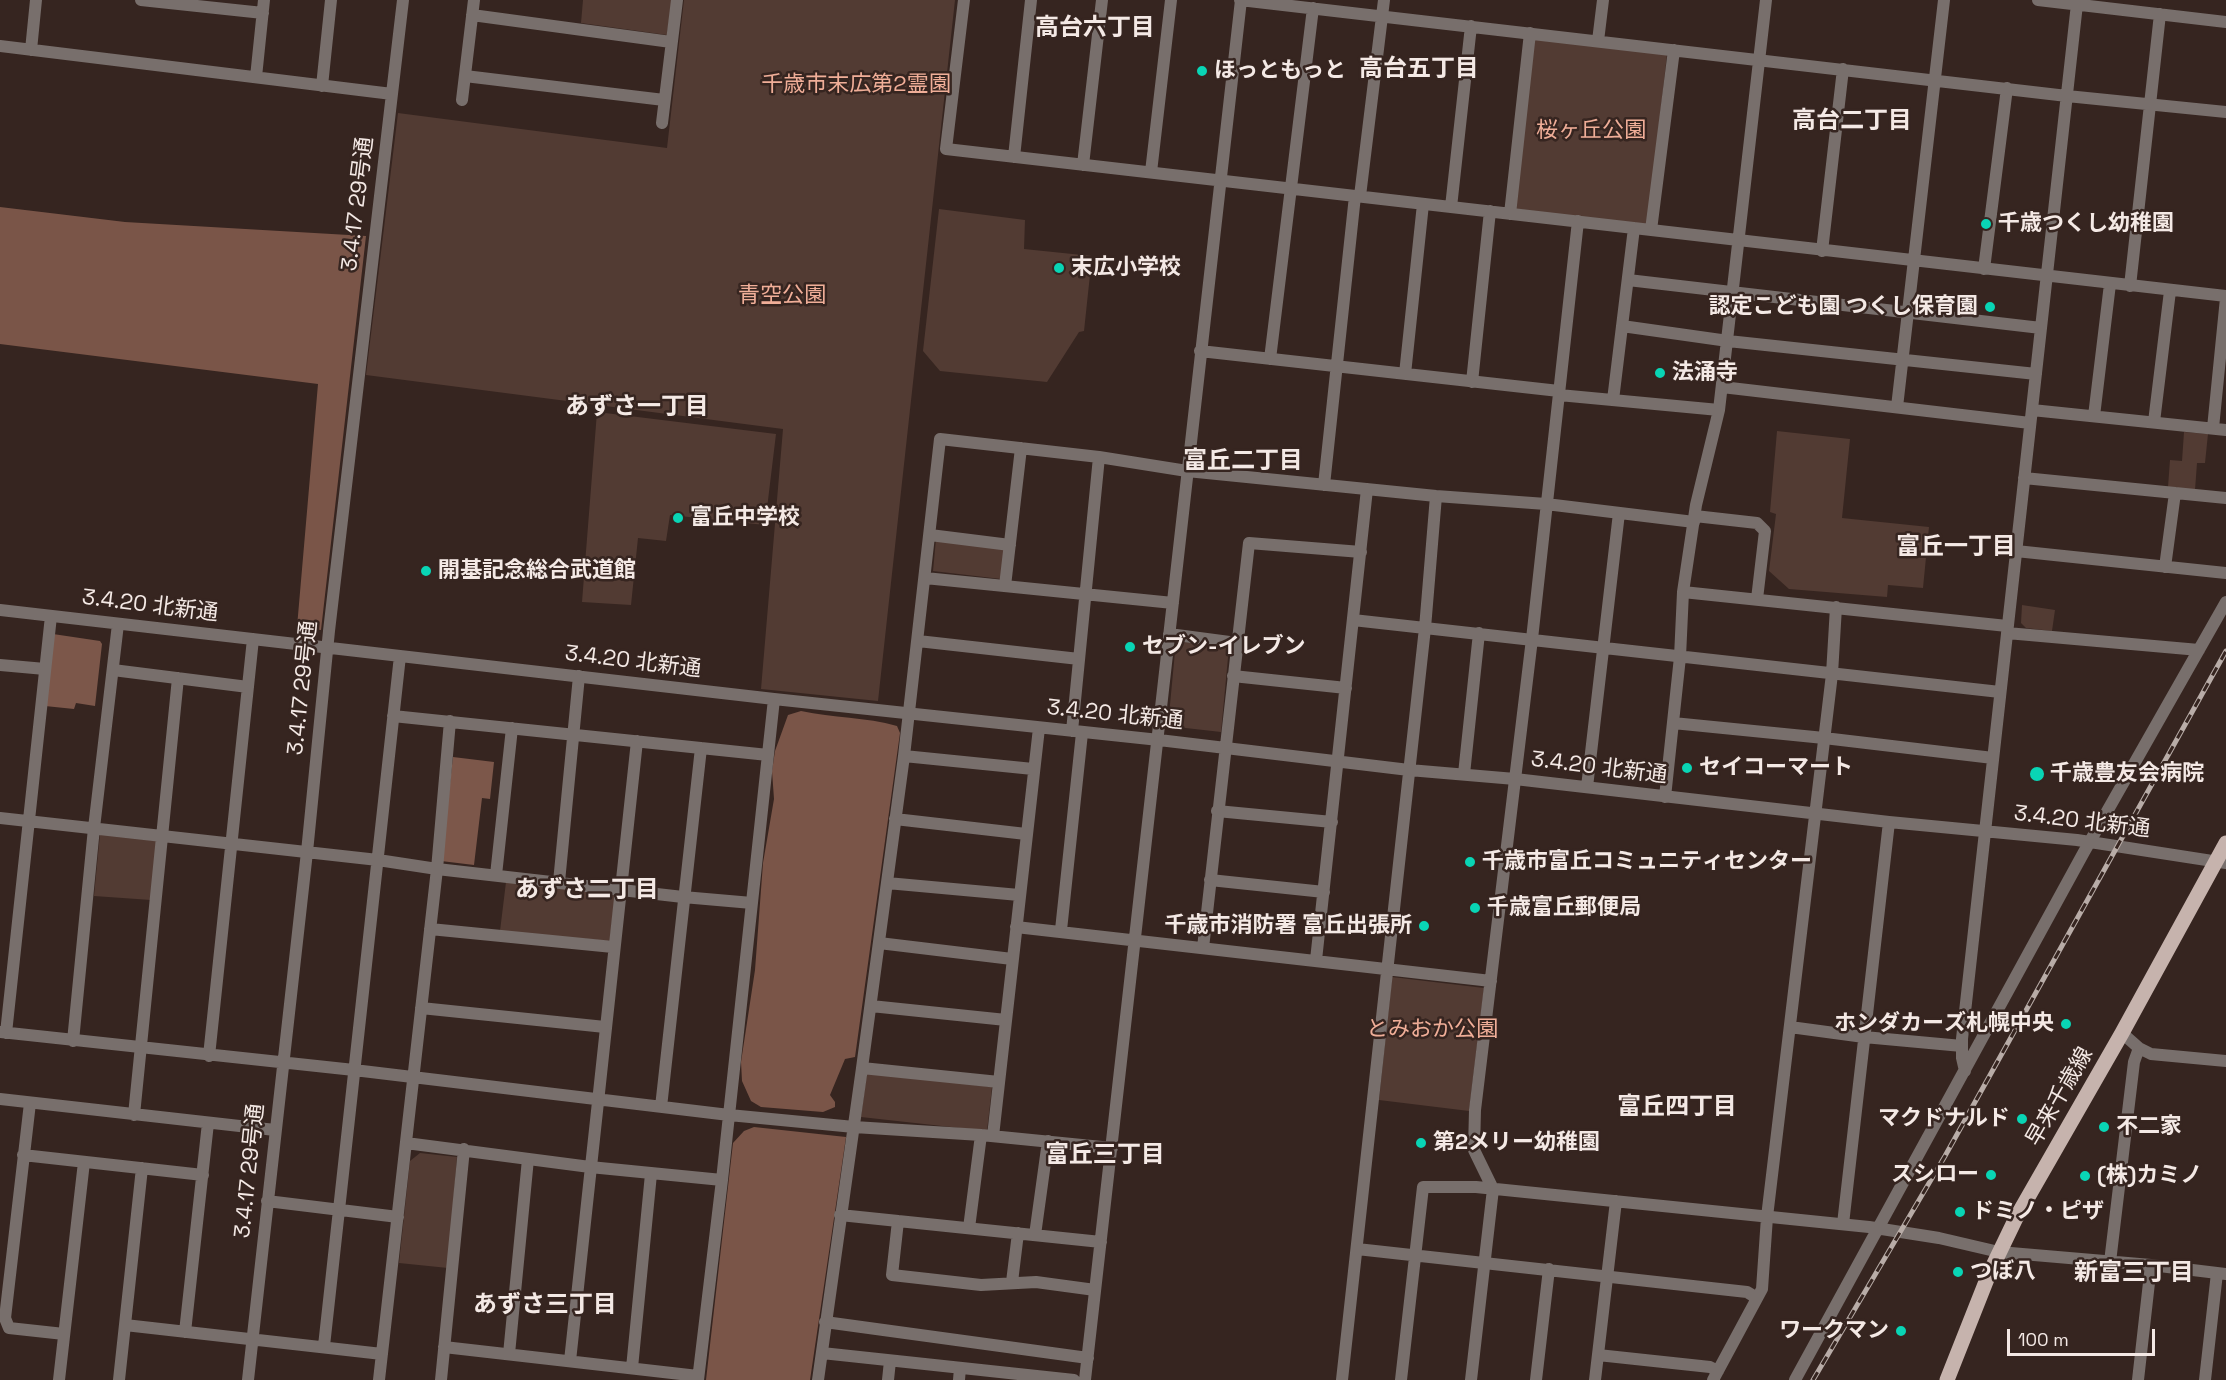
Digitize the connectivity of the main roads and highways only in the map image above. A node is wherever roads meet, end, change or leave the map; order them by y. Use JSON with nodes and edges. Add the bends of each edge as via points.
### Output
{"nodes":[{"id":1,"x":2226,"y":843,"type":"edge"},
{"id":2,"x":2221,"y":862,"type":"edge"},
{"id":3,"x":1947,"y":1380,"type":"edge"}],
"edges":[{"from":1,"to":2,"type":"main road","name":"早来千歳線"},
{"from":2,"to":3,"type":"main road","name":"早来千歳線","via":[[2016,1218],[1967,1325]]}]}
